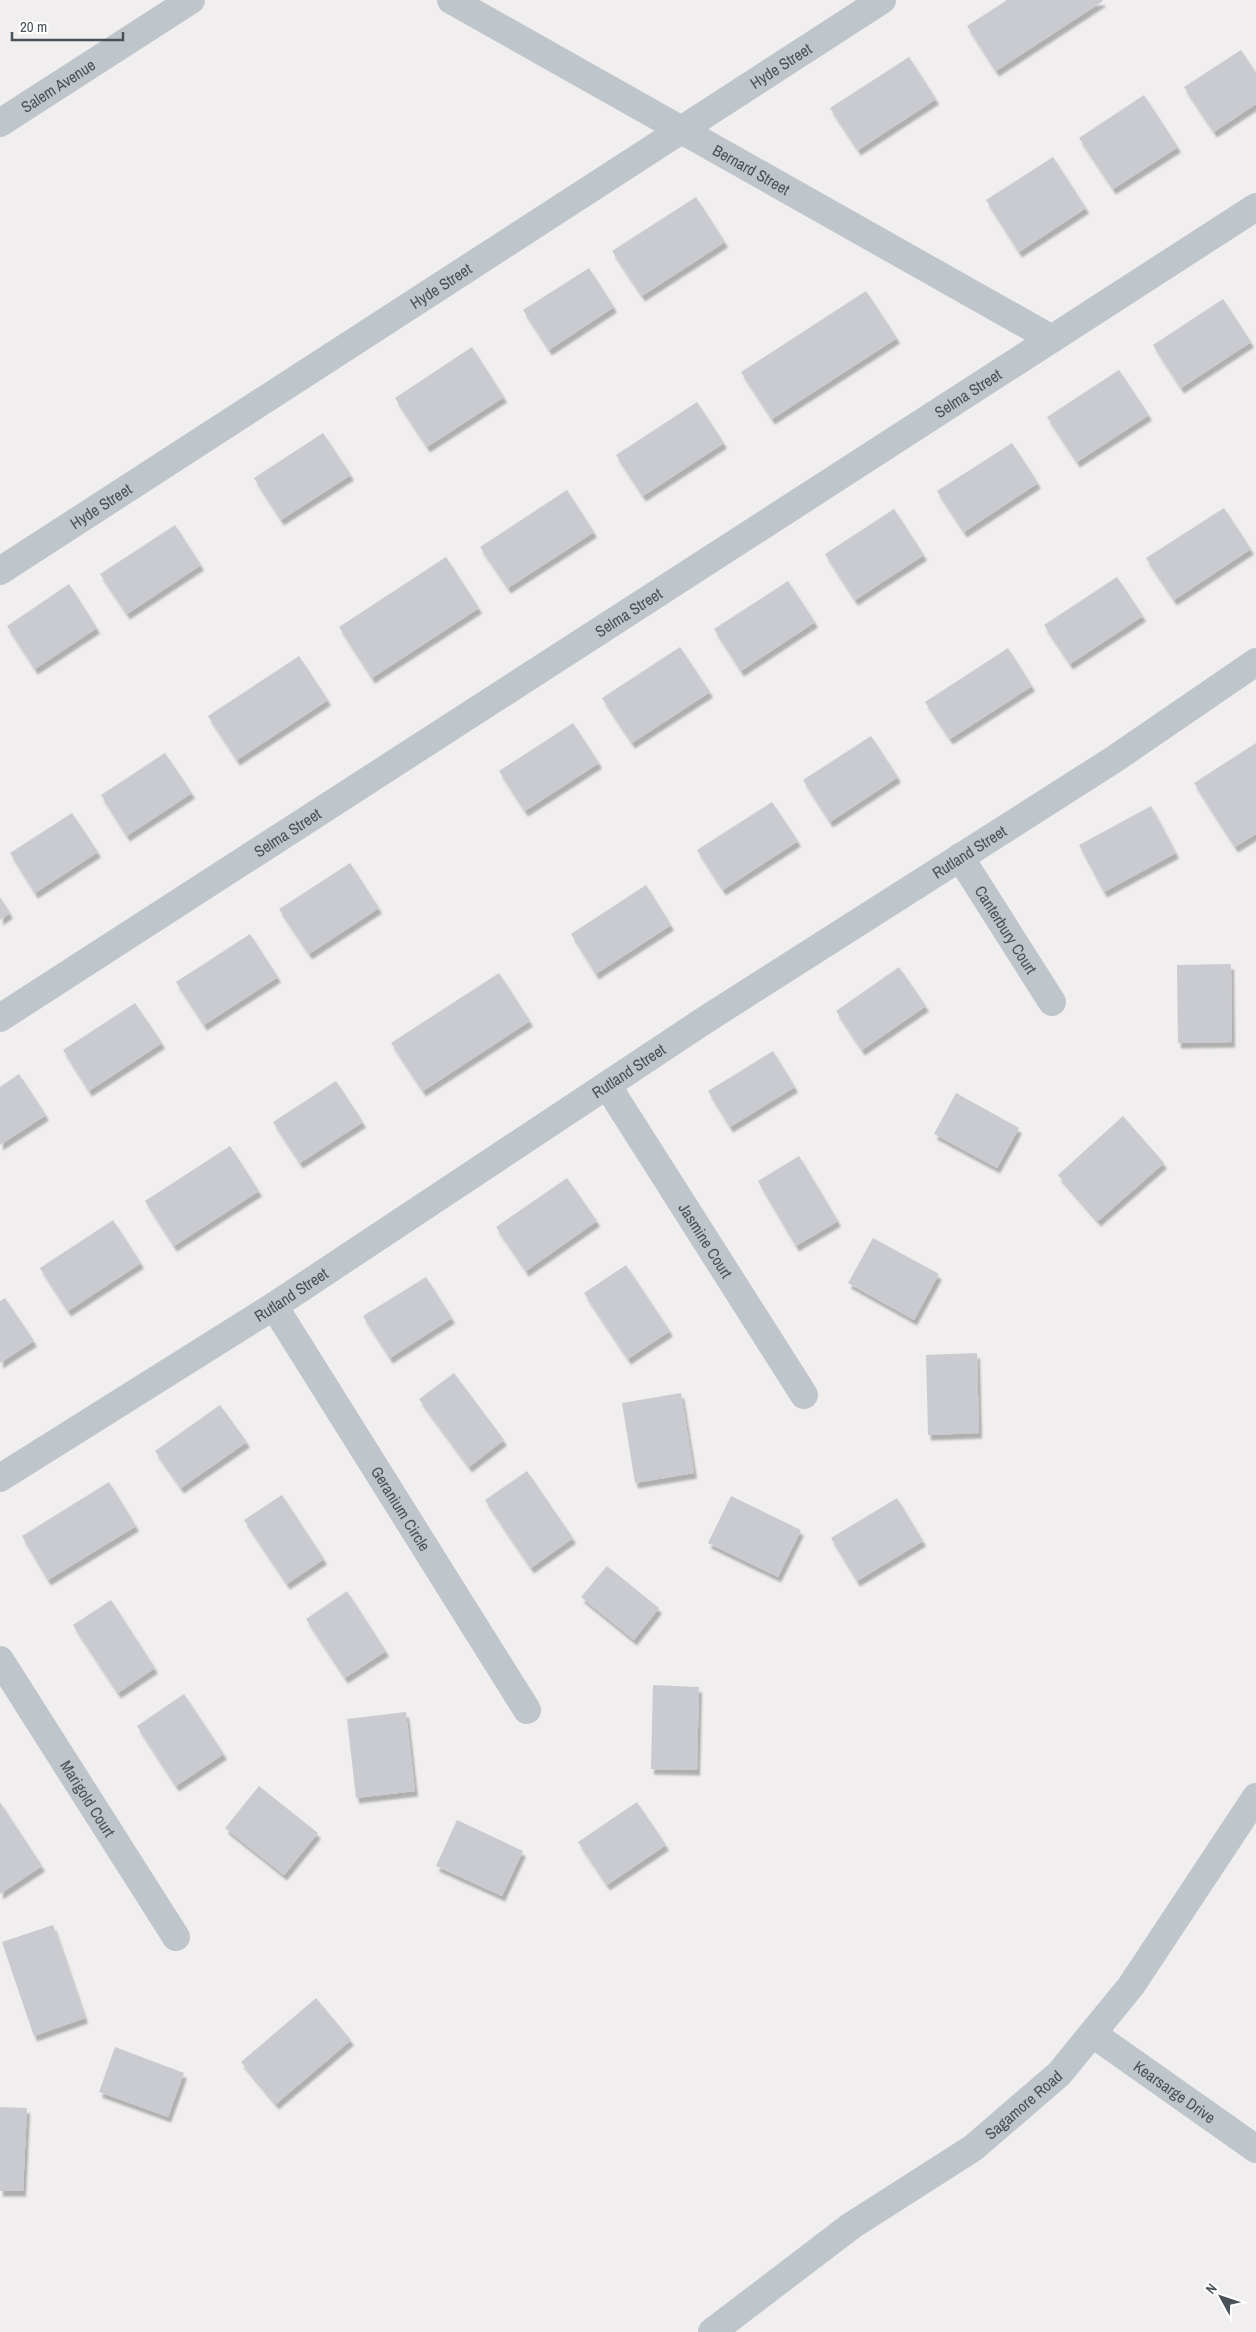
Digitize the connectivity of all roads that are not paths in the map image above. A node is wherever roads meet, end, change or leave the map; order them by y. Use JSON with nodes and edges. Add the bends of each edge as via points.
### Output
{"nodes":[{"id":1,"x":191,"y":0,"type":"edge"},
{"id":2,"x":450,"y":0,"type":"edge"},
{"id":3,"x":882,"y":0,"type":"edge"},
{"id":4,"x":0,"y":123,"type":"edge"},
{"id":5,"x":683,"y":129,"type":"junction"},
{"id":6,"x":1256,"y":207,"type":"edge"},
{"id":7,"x":1052,"y":339,"type":"junction"},
{"id":8,"x":0,"y":571,"type":"edge"},
{"id":9,"x":1256,"y":662,"type":"edge"},
{"id":10,"x":960,"y":857,"type":"junction"},
{"id":11,"x":1052,"y":1002,"type":"dead end"},
{"id":12,"x":0,"y":1018,"type":"edge"},
{"id":13,"x":607,"y":1085,"type":"junction"},
{"id":14,"x":274,"y":1306,"type":"junction"},
{"id":15,"x":804,"y":1395,"type":"dead end"},
{"id":16,"x":0,"y":1478,"type":"edge"},
{"id":17,"x":0,"y":1660,"type":"edge"},
{"id":18,"x":527,"y":1710,"type":"dead end"},
{"id":19,"x":1256,"y":1797,"type":"edge"},
{"id":20,"x":176,"y":1937,"type":"dead end"},
{"id":21,"x":1092,"y":2034,"type":"junction"},
{"id":22,"x":1256,"y":2149,"type":"edge"},
{"id":23,"x":712,"y":2332,"type":"edge"}],
"edges":[{"from":1,"to":4,"type":"street","name":"Salem Avenue"},
{"from":2,"to":5,"type":"street","name":"Bernard Street"},
{"from":3,"to":5,"type":"street","name":"Hyde Street"},
{"from":5,"to":7,"type":"street","name":"Bernard Street"},
{"from":5,"to":8,"type":"street","name":"Hyde Street"},
{"from":6,"to":7,"type":"street","name":"Selma Street"},
{"from":7,"to":12,"type":"street","name":"Selma Street"},
{"from":9,"to":10,"type":"street","name":"Rutland Street","via":[[1113,760]]},
{"from":10,"to":11,"type":"street","name":"Canterbury Court"},
{"from":10,"to":13,"type":"street","name":"Rutland Street"},
{"from":13,"to":14,"type":"street","name":"Rutland Street"},
{"from":13,"to":15,"type":"street","name":"Jasmine Court"},
{"from":14,"to":16,"type":"street","name":"Rutland Street"},
{"from":14,"to":18,"type":"street","name":"Geranium Circle"},
{"from":17,"to":20,"type":"street","name":"Marigold Court"},
{"from":19,"to":21,"type":"street","name":"Sagamore Road","via":[[1131,1986]]},
{"from":21,"to":22,"type":"street","name":"Kearsarge Drive"},
{"from":21,"to":23,"type":"street","name":"Sagamore Road","via":[[1060,2074],[973,2148],[851,2226]]}]}
